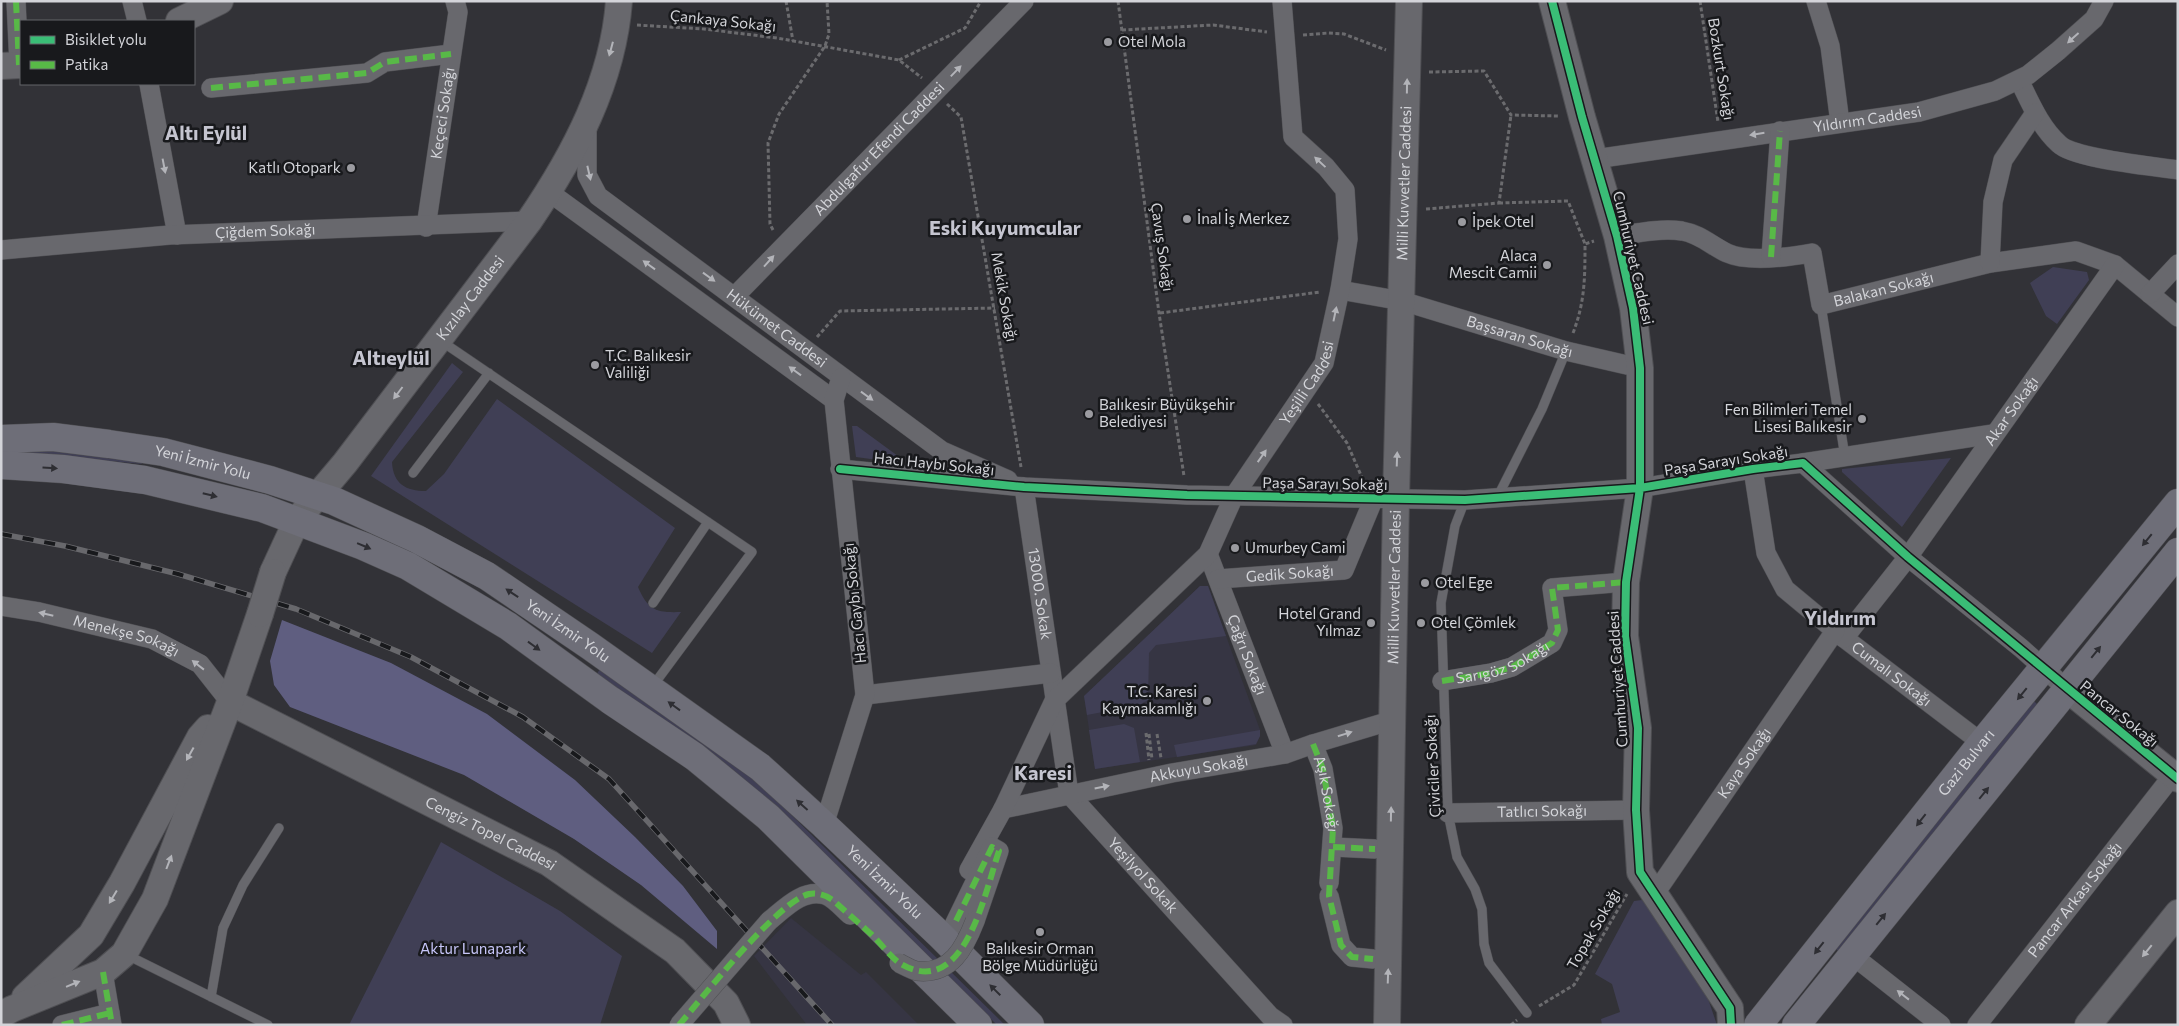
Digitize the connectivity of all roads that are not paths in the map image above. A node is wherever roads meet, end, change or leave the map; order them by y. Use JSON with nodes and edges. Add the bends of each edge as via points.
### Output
{"nodes":[{"id":1,"x":16,"y":1,"type":"edge"},
{"id":2,"x":132,"y":1,"type":"edge"},
{"id":3,"x":220,"y":1,"type":"edge"},
{"id":4,"x":455,"y":1,"type":"edge"},
{"id":5,"x":1024,"y":1,"type":"edge"},
{"id":6,"x":1282,"y":1,"type":"edge"},
{"id":7,"x":1409,"y":1,"type":"edge"},
{"id":8,"x":1552,"y":1,"type":"edge"},
{"id":9,"x":1816,"y":1,"type":"edge"},
{"id":10,"x":2104,"y":1,"type":"edge"},
{"id":11,"x":618,"y":12,"type":"edge"},
{"id":12,"x":137,"y":20,"type":"edge"},
{"id":13,"x":181,"y":20,"type":"edge"},
{"id":14,"x":451,"y":54,"type":"junction"},
{"id":15,"x":14,"y":65,"type":"edge"},
{"id":16,"x":2019,"y":80,"type":"junction"},
{"id":17,"x":149,"y":85,"type":"edge"},
{"id":18,"x":212,"y":88,"type":"dead end"},
{"id":19,"x":2035,"y":113,"type":"junction"},
{"id":20,"x":1840,"y":122,"type":"junction"},
{"id":21,"x":587,"y":125,"type":"junction"},
{"id":22,"x":1780,"y":131,"type":"junction"},
{"id":23,"x":1595,"y":159,"type":"junction"},
{"id":24,"x":2178,"y":170,"type":"edge"},
{"id":25,"x":549,"y":192,"type":"junction"},
{"id":26,"x":529,"y":222,"type":"junction"},
{"id":27,"x":426,"y":226,"type":"junction"},
{"id":28,"x":177,"y":235,"type":"junction"},
{"id":29,"x":1617,"y":236,"type":"junction"},
{"id":30,"x":1,"y":250,"type":"edge"},
{"id":31,"x":1770,"y":257,"type":"junction"},
{"id":32,"x":1990,"y":263,"type":"junction"},
{"id":33,"x":2178,"y":264,"type":"edge"},
{"id":34,"x":2115,"y":265,"type":"junction"},
{"id":35,"x":1340,"y":290,"type":"junction"},
{"id":36,"x":2150,"y":294,"type":"junction"},
{"id":37,"x":735,"y":296,"type":"junction"},
{"id":38,"x":1402,"y":301,"type":"junction"},
{"id":39,"x":1821,"y":305,"type":"junction"},
{"id":40,"x":2178,"y":317,"type":"edge"},
{"id":41,"x":438,"y":340,"type":"junction"},
{"id":42,"x":1566,"y":351,"type":"junction"},
{"id":43,"x":1640,"y":368,"type":"junction"},
{"id":44,"x":489,"y":373,"type":"junction"},
{"id":45,"x":841,"y":378,"type":"junction"},
{"id":46,"x":834,"y":400,"type":"junction"},
{"id":47,"x":1993,"y":434,"type":"junction"},
{"id":48,"x":1,"y":439,"type":"edge"},
{"id":49,"x":1845,"y":456,"type":"junction"},
{"id":50,"x":1804,"y":463,"type":"junction"},
{"id":51,"x":1,"y":465,"type":"edge"},
{"id":52,"x":840,"y":469,"type":"junction"},
{"id":53,"x":1753,"y":469,"type":"junction"},
{"id":54,"x":414,"y":473,"type":"dead end"},
{"id":55,"x":1024,"y":487,"type":"junction"},
{"id":56,"x":1640,"y":488,"type":"junction"},
{"id":57,"x":317,"y":494,"type":"junction"},
{"id":58,"x":1187,"y":495,"type":"joint"},
{"id":59,"x":1234,"y":496,"type":"junction"},
{"id":60,"x":1498,"y":496,"type":"junction"},
{"id":61,"x":1380,"y":498,"type":"junction"},
{"id":62,"x":1465,"y":500,"type":"junction"},
{"id":63,"x":2178,"y":503,"type":"edge"},
{"id":64,"x":297,"y":520,"type":"junction"},
{"id":65,"x":708,"y":522,"type":"junction"},
{"id":66,"x":2178,"y":552,"type":"edge"},
{"id":67,"x":1208,"y":554,"type":"junction"},
{"id":68,"x":1908,"y":557,"type":"junction"},
{"id":69,"x":1218,"y":579,"type":"junction"},
{"id":70,"x":1626,"y":582,"type":"junction"},
{"id":71,"x":653,"y":603,"type":"dead end"},
{"id":72,"x":1,"y":606,"type":"edge"},
{"id":73,"x":1840,"y":635,"type":"junction"},
{"id":74,"x":2044,"y":668,"type":"junction"},
{"id":75,"x":1051,"y":673,"type":"junction"},
{"id":76,"x":1442,"y":681,"type":"junction"},
{"id":77,"x":650,"y":689,"type":"junction"},
{"id":78,"x":2067,"y":689,"type":"junction"},
{"id":79,"x":865,"y":696,"type":"junction"},
{"id":80,"x":1054,"y":701,"type":"junction"},
{"id":81,"x":230,"y":702,"type":"junction"},
{"id":82,"x":1393,"y":720,"type":"junction"},
{"id":83,"x":1982,"y":743,"type":"junction"},
{"id":84,"x":1313,"y":744,"type":"junction"},
{"id":85,"x":1285,"y":754,"type":"junction"},
{"id":86,"x":2175,"y":777,"type":"edge"},
{"id":87,"x":1069,"y":794,"type":"junction"},
{"id":88,"x":1003,"y":809,"type":"junction"},
{"id":89,"x":1636,"y":810,"type":"junction"},
{"id":90,"x":1448,"y":814,"type":"junction"},
{"id":91,"x":824,"y":825,"type":"junction"},
{"id":92,"x":279,"y":828,"type":"dead end"},
{"id":93,"x":1333,"y":847,"type":"junction"},
{"id":94,"x":1375,"y":849,"type":"dead end"},
{"id":95,"x":969,"y":870,"type":"dead end"},
{"id":96,"x":1654,"y":895,"type":"junction"},
{"id":97,"x":2178,"y":913,"type":"edge"},
{"id":98,"x":954,"y":925,"type":"dead end"},
{"id":99,"x":124,"y":954,"type":"junction"},
{"id":100,"x":1852,"y":955,"type":"junction"},
{"id":101,"x":1373,"y":959,"type":"dead end"},
{"id":102,"x":103,"y":972,"type":"junction"},
{"id":103,"x":211,"y":997,"type":"junction"},
{"id":104,"x":5,"y":1006,"type":"edge"},
{"id":105,"x":1527,"y":1013,"type":"road end"},
{"id":106,"x":732,"y":1018,"type":"edge"},
{"id":107,"x":111,"y":1019,"type":"edge"},
{"id":108,"x":62,"y":1025,"type":"edge"},
{"id":109,"x":268,"y":1025,"type":"edge"},
{"id":110,"x":679,"y":1025,"type":"edge"},
{"id":111,"x":978,"y":1025,"type":"edge"},
{"id":112,"x":1030,"y":1025,"type":"edge"},
{"id":113,"x":1283,"y":1025,"type":"edge"},
{"id":114,"x":1387,"y":1025,"type":"edge"},
{"id":115,"x":1731,"y":1025,"type":"edge"},
{"id":116,"x":1758,"y":1025,"type":"edge"},
{"id":117,"x":1796,"y":1025,"type":"edge"},
{"id":118,"x":1941,"y":1025,"type":"edge"},
{"id":119,"x":1977,"y":1025,"type":"edge"},
{"id":120,"x":2088,"y":1025,"type":"edge"}],
"edges":[{"from":1,"to":15,"type":"street"},
{"from":2,"to":12,"type":"street"},
{"from":3,"to":13,"type":"main road"},
{"from":4,"to":14,"type":"street","name":"Keçeci Sokağı","via":[[458,12]]},
{"from":37,"to":5,"type":"street","name":"Abdulgafur Efendi Caddesi","one_way":true},
{"from":35,"to":6,"type":"street","name":"Yeşilli Caddesi","one_way":true,"via":[[1348,239],[1345,190],[1326,167],[1293,137]]},
{"from":38,"to":7,"type":"main road","name":"Milli Kuvvetler Caddesi","one_way":true},
{"from":8,"to":23,"type":"main road","name":"Cumhuriyet Caddesi"},
{"from":9,"to":20,"type":"street","via":[[1830,46]]},
{"from":10,"to":16,"type":"street","name":"Yıldırım Caddesi","one_way":true,"via":[[2094,19]]},
{"from":11,"to":21,"type":"main road","name":"Kızılay Caddesi","one_way":true,"via":[[600,89]]},
{"from":14,"to":18,"type":"street","via":[[385,62],[367,73]]},
{"from":14,"to":27,"type":"street","name":"Keçeci Sokağı"},
{"from":16,"to":19,"type":"street"},
{"from":16,"to":20,"type":"street","name":"Yıldırım Caddesi","via":[[1995,91],[1919,112]]},
{"from":17,"to":28,"type":"street","one_way":true},
{"from":19,"to":24,"type":"street","via":[[2060,145],[2075,153]]},
{"from":19,"to":32,"type":"street","via":[[2003,160],[1993,202]]},
{"from":20,"to":22,"type":"street","name":"Yıldırım Caddesi"},
{"from":21,"to":25,"type":"main road","name":"Kızılay Caddesi"},
{"from":21,"to":37,"type":"street","name":"Hükümet Caddesi","one_way":true,"via":[[587,175],[598,196]]},
{"from":22,"to":23,"type":"street","name":"Yıldırım Caddesi","one_way":true},
{"from":22,"to":31,"type":"street"},
{"from":23,"to":29,"type":"main road","name":"Cumhuriyet Caddesi"},
{"from":25,"to":26,"type":"main road","name":"Kızılay Caddesi"},
{"from":46,"to":25,"type":"street","one_way":true},
{"from":26,"to":27,"type":"street","name":"Çiğdem Sokağı"},
{"from":26,"to":41,"type":"main road","name":"Kızılay Caddesi"},
{"from":27,"to":28,"type":"street","name":"Çiğdem Sokağı"},
{"from":28,"to":30,"type":"street","name":"Çiğdem Sokağı"},
{"from":29,"to":31,"type":"street","name":"Balakan Sokağı","via":[[1683,231],[1728,253]]},
{"from":29,"to":43,"type":"main road","name":"Cumhuriyet Caddesi","via":[[1633,308]]},
{"from":31,"to":39,"type":"street","name":"Balakan Sokağı","via":[[1812,253]]},
{"from":32,"to":34,"type":"street","name":"Balakan Sokağı","via":[[2076,251]]},
{"from":32,"to":39,"type":"street","name":"Balakan Sokağı"},
{"from":33,"to":36,"type":"street"},
{"from":34,"to":36,"type":"street","name":"Balakan Sokağı"},
{"from":34,"to":47,"type":"street","name":"Akar Sokağı"},
{"from":35,"to":38,"type":"street","name":"Başsaran Sokağı"},
{"from":59,"to":35,"type":"street","name":"Yeşilli Caddesi","one_way":true,"via":[[1324,364]]},
{"from":36,"to":40,"type":"street","name":"Balakan Sokağı"},
{"from":37,"to":45,"type":"street","name":"Hükümet Caddesi"},
{"from":38,"to":42,"type":"street","name":"Başsaran Sokağı"},
{"from":61,"to":38,"type":"main road","name":"Milli Kuvvetler Caddesi","one_way":true},
{"from":39,"to":49,"type":"lane"},
{"from":41,"to":44,"type":"lane"},
{"from":41,"to":57,"type":"main road","name":"Kızılay Caddesi","one_way":true,"via":[[345,463]]},
{"from":42,"to":43,"type":"street","name":"Başsaran Sokağı"},
{"from":42,"to":60,"type":"lane","via":[[1542,409]]},
{"from":43,"to":56,"type":"main road","name":"Cumhuriyet Caddesi"},
{"from":44,"to":54,"type":"lane"},
{"from":44,"to":65,"type":"lane"},
{"from":45,"to":46,"type":"street","name":"Hacı Gaybı Sokağı"},
{"from":45,"to":55,"type":"street","name":"Hükümet Caddesi","one_way":true,"via":[[942,451]]},
{"from":46,"to":52,"type":"street","name":"Hacı Gaybı Sokağı"},
{"from":47,"to":49,"type":"street","name":"Paşa Sarayı Sokağı"},
{"from":47,"to":68,"type":"street","name":"Akar Sokağı"},
{"from":48,"to":57,"type":"highway","name":"Yeni İzmir Yolu","via":[[53,437],[163,452]]},
{"from":49,"to":50,"type":"street","name":"Paşa Sarayı Sokağı"},
{"from":50,"to":53,"type":"street","name":"Paşa Sarayı Sokağı"},
{"from":50,"to":68,"type":"street","name":"Paşa Sarayı Sokağı"},
{"from":51,"to":64,"type":"highway","name":"Yeni İzmir Yolu","one_way":true,"via":[[145,480],[262,508]]},
{"from":52,"to":55,"type":"street","name":"Hacı Haybı Sokağı"},
{"from":52,"to":79,"type":"street","name":"Hacı Gaybı Sokağı"},
{"from":53,"to":56,"type":"street","name":"Paşa Sarayı Sokağı"},
{"from":53,"to":73,"type":"street","name":"Cumalı Sokağı","via":[[1766,553],[1785,589]]},
{"from":55,"to":58,"type":"street","name":"Hacı Haybı Sokağı"},
{"from":55,"to":75,"type":"street","name":"13000. Sokak"},
{"from":56,"to":60,"type":"street","name":"Paşa Sarayı Sokağı"},
{"from":56,"to":70,"type":"main road","name":"Cumhuriyet Caddesi"},
{"from":57,"to":64,"type":"main road","name":"Kızılay Caddesi"},
{"from":77,"to":57,"type":"highway","name":"Yeni İzmir Yolu","one_way":true,"via":[[486,576],[417,539]]},
{"from":58,"to":59,"type":"street","name":"Paşa Sarayı Sokağı"},
{"from":59,"to":61,"type":"street","name":"Paşa Sarayı Sokağı"},
{"from":59,"to":67,"type":"street","name":"Yeşilli Caddesi"},
{"from":60,"to":62,"type":"street","name":"Paşa Sarayı Sokağı"},
{"from":61,"to":62,"type":"street","name":"Paşa Sarayı Sokağı"},
{"from":61,"to":69,"type":"street","name":"Gedik Sokağı","via":[[1344,570],[1295,580]]},
{"from":61,"to":82,"type":"main road","name":"Milli Kuvvetler Caddesi"},
{"from":62,"to":76,"type":"lane","name":"Çiviciler Sokağı","via":[[1455,526],[1441,603]]},
{"from":63,"to":74,"type":"highway","name":"Gazi Bulvarı","one_way":true},
{"from":64,"to":81,"type":"main road","name":"Kızılay Caddesi","bridge":true,"via":[[273,572]]},
{"from":64,"to":111,"type":"highway","name":"Yeni İzmir Yolu","one_way":true,"via":[[408,566],[508,626],[695,757],[768,817]]},
{"from":65,"to":71,"type":"lane"},
{"from":65,"to":77,"type":"lane","via":[[752,552]]},
{"from":78,"to":66,"type":"highway","name":"Gazi Bulvarı","one_way":true},
{"from":67,"to":69,"type":"street","name":"Çağrı Sokağı"},
{"from":67,"to":80,"type":"street","name":"Yeşilli Caddesi"},
{"from":68,"to":73,"type":"street","name":"Akar Sokağı"},
{"from":68,"to":74,"type":"street","name":"Paşa Sarayı Sokağı"},
{"from":69,"to":85,"type":"street","name":"Çağrı Sokağı"},
{"from":70,"to":76,"type":"street","name":"Sarıgöz Sokağı","via":[[1552,588],[1558,630],[1552,643],[1512,667]]},
{"from":70,"to":89,"type":"main road","name":"Cumhuriyet Caddesi","via":[[1626,636],[1638,728]]},
{"from":81,"to":72,"type":"street","name":"Menekşe Sokağı","one_way":true,"via":[[200,664],[152,639]]},
{"from":73,"to":83,"type":"street","name":"Cumalı Sokağı"},
{"from":73,"to":96,"type":"street","name":"Kaya Sokağı"},
{"from":74,"to":78,"type":"street","name":"Paşa Sarayı Sokağı"},
{"from":74,"to":83,"type":"highway","name":"Gazi Bulvarı","one_way":true},
{"from":75,"to":79,"type":"street"},
{"from":75,"to":80,"type":"street","name":"13000. Sokak"},
{"from":76,"to":90,"type":"lane","name":"Çiviciler Sokağı"},
{"from":91,"to":77,"type":"highway","name":"Yeni İzmir Yolu","one_way":true,"via":[[760,767]]},
{"from":78,"to":86,"type":"main road","name":"Pancar Sokağı"},
{"from":100,"to":78,"type":"highway","name":"Gazi Bulvarı","one_way":true},
{"from":79,"to":91,"type":"street","name":"Hacı Gaybı Sokağı"},
{"from":80,"to":87,"type":"street"},
{"from":80,"to":88,"type":"street"},
{"from":99,"to":81,"type":"main road","name":"Kızılay Caddesi","one_way":true,"via":[[155,899]]},
{"from":81,"to":104,"type":"main road","one_way":true,"via":[[200,737],[122,884],[91,935]]},
{"from":81,"to":106,"type":"main road","name":"Cengiz Topel Caddesi","via":[[549,863],[675,951]]},
{"from":84,"to":82,"type":"street","name":"Akkuyu Sokağı","one_way":true},
{"from":114,"to":82,"type":"main road","name":"Milli Kuvvetler Caddesi","one_way":true},
{"from":83,"to":116,"type":"highway","name":"Gazi Bulvarı","one_way":true},
{"from":84,"to":85,"type":"street","name":"Akkuyu Sokağı"},
{"from":84,"to":93,"type":"street","name":"Aşık Sokağı","via":[[1323,769]]},
{"from":87,"to":85,"type":"street","name":"Akkuyu Sokağı","one_way":true},
{"from":86,"to":119,"type":"street","name":"Pancar Arkası Sokağı"},
{"from":87,"to":88,"type":"street","name":"Akkuyu Sokağı"},
{"from":87,"to":113,"type":"street","name":"Yeşilyol Sokak","via":[[1270,1016]]},
{"from":88,"to":95,"type":"street"},
{"from":89,"to":90,"type":"street","name":"Tatlıcı Sokağı"},
{"from":89,"to":96,"type":"main road","name":"Cumhuriyet Caddesi","via":[[1640,872]]},
{"from":90,"to":105,"type":"lane","name":"Çiviciler Sokağı","via":[[1457,857],[1482,909],[1484,944],[1489,962]]},
{"from":112,"to":91,"type":"highway","name":"Yeni İzmir Yolu","one_way":true},
{"from":92,"to":103,"type":"lane","via":[[243,885],[224,928]]},
{"from":93,"to":94,"type":"street"},
{"from":93,"to":101,"type":"street","name":"Aşık Sokağı","via":[[1329,889],[1341,945],[1352,957]]},
{"from":96,"to":115,"type":"main road","name":"Cumhuriyet Caddesi","via":[[1730,1008]]},
{"from":97,"to":120,"type":"main road","one_way":true},
{"from":98,"to":110,"type":"street","bridge":true,"via":[[992,847],[999,851],[975,921],[967,943],[952,962],[934,970],[916,971],[899,963],[834,901],[824,895],[809,894],[769,921]]},
{"from":99,"to":102,"type":"main road","name":"Kızılay Caddesi"},
{"from":99,"to":103,"type":"lane"},
{"from":100,"to":117,"type":"highway","name":"Gazi Bulvarı"},
{"from":118,"to":100,"type":"street","one_way":true},
{"from":104,"to":102,"type":"main road","name":"Kızılay Caddesi","one_way":true},
{"from":102,"to":107,"type":"street"},
{"from":103,"to":109,"type":"lane"},
{"from":107,"to":108,"type":"street"}]}
